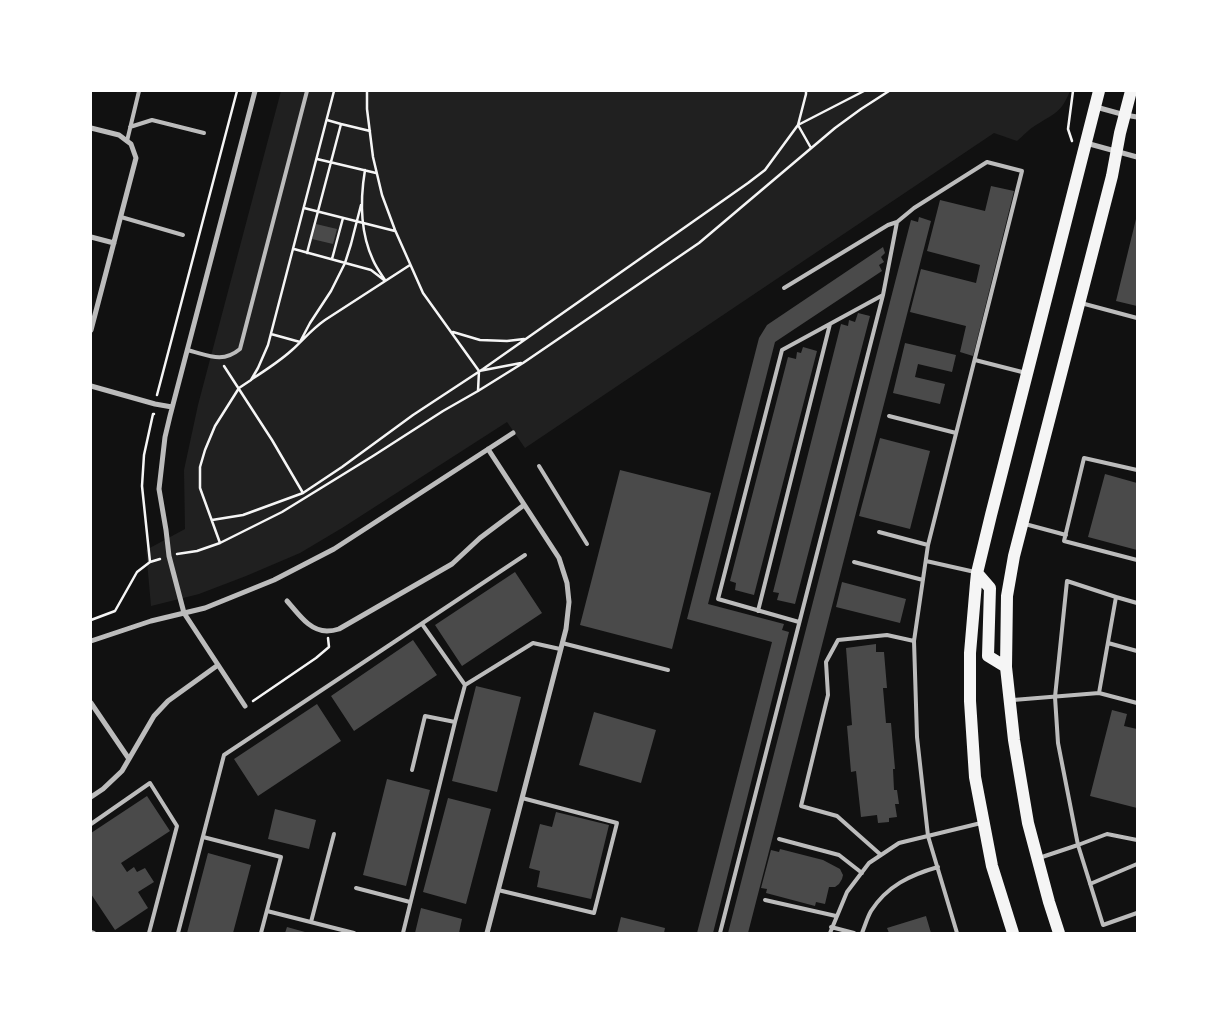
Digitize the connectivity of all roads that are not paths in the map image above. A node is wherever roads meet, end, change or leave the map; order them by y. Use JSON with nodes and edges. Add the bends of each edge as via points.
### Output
{"nodes":[{"id":1,"x":139,"y":91,"type":"edge"},
{"id":2,"x":255,"y":91,"type":"edge"},
{"id":3,"x":306,"y":91,"type":"edge"},
{"id":4,"x":1099,"y":91,"type":"edge"},
{"id":5,"x":1131,"y":91,"type":"edge"},
{"id":6,"x":1095,"y":106,"type":"junction"},
{"id":7,"x":1131,"y":116,"type":"edge"},
{"id":8,"x":130,"y":127,"type":"junction"},
{"id":9,"x":91,"y":128,"type":"edge"},
{"id":10,"x":204,"y":133,"type":"dead end"},
{"id":11,"x":127,"y":141,"type":"junction"},
{"id":12,"x":1086,"y":143,"type":"junction"},
{"id":13,"x":1117,"y":151,"type":"junction"},
{"id":14,"x":1137,"y":157,"type":"edge"},
{"id":15,"x":121,"y":217,"type":"junction"},
{"id":16,"x":897,"y":222,"type":"junction"},
{"id":17,"x":183,"y":235,"type":"dead end"},
{"id":18,"x":91,"y":237,"type":"edge"},
{"id":19,"x":114,"y":243,"type":"junction"},
{"id":20,"x":784,"y":288,"type":"dead end"},
{"id":21,"x":883,"y":295,"type":"junction"},
{"id":22,"x":1080,"y":303,"type":"junction"},
{"id":23,"x":1137,"y":318,"type":"edge"},
{"id":24,"x":830,"y":324,"type":"junction"},
{"id":25,"x":91,"y":330,"type":"edge"},
{"id":26,"x":187,"y":350,"type":"junction"},
{"id":27,"x":975,"y":360,"type":"junction"},
{"id":28,"x":1027,"y":373,"type":"junction"},
{"id":29,"x":91,"y":386,"type":"edge"},
{"id":30,"x":172,"y":407,"type":"junction"},
{"id":31,"x":889,"y":416,"type":"dead end"},
{"id":32,"x":512,"y":433,"type":"dead end"},
{"id":33,"x":956,"y":433,"type":"junction"},
{"id":34,"x":488,"y":449,"type":"junction"},
{"id":35,"x":539,"y":466,"type":"dead end"},
{"id":36,"x":1137,"y":470,"type":"edge"},
{"id":37,"x":524,"y":505,"type":"junction"},
{"id":38,"x":1023,"y":524,"type":"junction"},
{"id":39,"x":879,"y":532,"type":"dead end"},
{"id":40,"x":1066,"y":535,"type":"junction"},
{"id":41,"x":587,"y":544,"type":"dead end"},
{"id":42,"x":928,"y":545,"type":"junction"},
{"id":43,"x":525,"y":556,"type":"dead end"},
{"id":44,"x":1137,"y":560,"type":"edge"},
{"id":45,"x":926,"y":561,"type":"junction"},
{"id":46,"x":854,"y":562,"type":"dead end"},
{"id":47,"x":977,"y":573,"type":"junction"},
{"id":48,"x":923,"y":580,"type":"junction"},
{"id":49,"x":1116,"y":597,"type":"junction"},
{"id":50,"x":287,"y":601,"type":"dead end"},
{"id":51,"x":1137,"y":603,"type":"edge"},
{"id":52,"x":758,"y":611,"type":"junction"},
{"id":53,"x":184,"y":613,"type":"junction"},
{"id":54,"x":799,"y":622,"type":"junction"},
{"id":55,"x":422,"y":624,"type":"junction"},
{"id":56,"x":91,"y":641,"type":"edge"},
{"id":57,"x":914,"y":641,"type":"junction"},
{"id":58,"x":562,"y":643,"type":"junction"},
{"id":59,"x":1108,"y":643,"type":"junction"},
{"id":60,"x":560,"y":649,"type":"junction"},
{"id":61,"x":1137,"y":651,"type":"edge"},
{"id":62,"x":218,"y":665,"type":"junction"},
{"id":63,"x":1006,"y":667,"type":"junction"},
{"id":64,"x":668,"y":670,"type":"dead end"},
{"id":65,"x":465,"y":685,"type":"junction"},
{"id":66,"x":1100,"y":693,"type":"junction"},
{"id":67,"x":1055,"y":697,"type":"junction"},
{"id":68,"x":1009,"y":700,"type":"junction"},
{"id":69,"x":1137,"y":702,"type":"edge"},
{"id":70,"x":91,"y":703,"type":"edge"},
{"id":71,"x":246,"y":706,"type":"road end"},
{"id":72,"x":456,"y":722,"type":"junction"},
{"id":73,"x":129,"y":760,"type":"junction"},
{"id":74,"x":412,"y":770,"type":"dead end"},
{"id":75,"x":91,"y":797,"type":"edge"},
{"id":76,"x":522,"y":798,"type":"junction"},
{"id":77,"x":983,"y":823,"type":"junction"},
{"id":78,"x":91,"y":824,"type":"edge"},
{"id":79,"x":334,"y":834,"type":"dead end"},
{"id":80,"x":928,"y":836,"type":"junction"},
{"id":81,"x":203,"y":837,"type":"junction"},
{"id":82,"x":780,"y":839,"type":"dead end"},
{"id":83,"x":1137,"y":840,"type":"edge"},
{"id":84,"x":1078,"y":845,"type":"junction"},
{"id":85,"x":881,"y":855,"type":"junction"},
{"id":86,"x":1037,"y":858,"type":"junction"},
{"id":87,"x":1137,"y":864,"type":"edge"},
{"id":88,"x":938,"y":867,"type":"junction"},
{"id":89,"x":862,"y":873,"type":"junction"},
{"id":90,"x":1090,"y":884,"type":"junction"},
{"id":91,"x":356,"y":888,"type":"dead end"},
{"id":92,"x":498,"y":890,"type":"junction"},
{"id":93,"x":765,"y":900,"type":"dead end"},
{"id":94,"x":410,"y":902,"type":"junction"},
{"id":95,"x":267,"y":911,"type":"junction"},
{"id":96,"x":1137,"y":913,"type":"edge"},
{"id":97,"x":836,"y":916,"type":"junction"},
{"id":98,"x":311,"y":922,"type":"junction"},
{"id":99,"x":831,"y":927,"type":"junction"},
{"id":100,"x":149,"y":933,"type":"edge"},
{"id":101,"x":178,"y":933,"type":"edge"},
{"id":102,"x":261,"y":933,"type":"edge"},
{"id":103,"x":354,"y":933,"type":"edge"},
{"id":104,"x":402,"y":933,"type":"edge"},
{"id":105,"x":487,"y":933,"type":"edge"},
{"id":106,"x":720,"y":933,"type":"edge"},
{"id":107,"x":830,"y":933,"type":"edge"},
{"id":108,"x":854,"y":933,"type":"edge"},
{"id":109,"x":862,"y":933,"type":"edge"},
{"id":110,"x":957,"y":933,"type":"edge"},
{"id":111,"x":1013,"y":933,"type":"edge"},
{"id":112,"x":1059,"y":933,"type":"edge"}],
"edges":[{"from":1,"to":8,"type":"lane"},
{"from":2,"to":26,"type":"street"},
{"from":3,"to":26,"type":"lane","via":[[240,349],[225,358]]},
{"from":4,"to":6,"type":"main road"},
{"from":5,"to":7,"type":"main road"},
{"from":6,"to":7,"type":"street"},
{"from":6,"to":12,"type":"main road"},
{"from":7,"to":13,"type":"main road"},
{"from":8,"to":10,"type":"lane","via":[[152,120]]},
{"from":8,"to":11,"type":"lane"},
{"from":9,"to":11,"type":"street","via":[[119,135]]},
{"from":11,"to":15,"type":"street","via":[[136,158]]},
{"from":12,"to":13,"type":"street"},
{"from":12,"to":28,"type":"main road"},
{"from":13,"to":14,"type":"street"},
{"from":13,"to":22,"type":"main road"},
{"from":15,"to":17,"type":"lane"},
{"from":15,"to":19,"type":"street"},
{"from":16,"to":20,"type":"lane"},
{"from":16,"to":21,"type":"lane"},
{"from":16,"to":27,"type":"lane","via":[[987,162],[1022,171]]},
{"from":18,"to":19,"type":"street"},
{"from":19,"to":25,"type":"street"},
{"from":21,"to":24,"type":"lane"},
{"from":21,"to":54,"type":"lane"},
{"from":22,"to":23,"type":"lane"},
{"from":22,"to":38,"type":"main road"},
{"from":24,"to":52,"type":"lane"},
{"from":24,"to":52,"type":"lane","via":[[782,350],[720,590],[718,599]]},
{"from":26,"to":30,"type":"street"},
{"from":27,"to":28,"type":"lane"},
{"from":27,"to":33,"type":"lane"},
{"from":28,"to":47,"type":"main road"},
{"from":29,"to":30,"type":"street"},
{"from":30,"to":53,"type":"street","via":[[159,489],[169,556]]},
{"from":31,"to":33,"type":"lane"},
{"from":32,"to":34,"type":"street"},
{"from":33,"to":42,"type":"lane"},
{"from":34,"to":37,"type":"street"},
{"from":34,"to":53,"type":"street","via":[[334,549],[274,580],[205,608]]},
{"from":35,"to":41,"type":"lane"},
{"from":36,"to":40,"type":"lane","via":[[1084,458]]},
{"from":37,"to":50,"type":"street","via":[[452,564],[339,629],[317,629]]},
{"from":37,"to":58,"type":"street","via":[[559,558],[567,583],[569,602]]},
{"from":38,"to":40,"type":"lane"},
{"from":38,"to":63,"type":"main road","via":[[1007,596]]},
{"from":39,"to":42,"type":"lane"},
{"from":40,"to":44,"type":"lane","via":[[1064,541]]},
{"from":42,"to":45,"type":"lane"},
{"from":43,"to":55,"type":"lane"},
{"from":45,"to":47,"type":"lane"},
{"from":45,"to":48,"type":"lane"},
{"from":46,"to":48,"type":"lane"},
{"from":47,"to":63,"type":"main road","via":[[990,588],[988,656]]},
{"from":47,"to":77,"type":"main road","via":[[970,652],[970,701],[975,777]]},
{"from":48,"to":57,"type":"lane"},
{"from":49,"to":51,"type":"lane"},
{"from":49,"to":59,"type":"lane"},
{"from":49,"to":67,"type":"lane","via":[[1067,581]]},
{"from":52,"to":54,"type":"lane"},
{"from":53,"to":56,"type":"street"},
{"from":53,"to":62,"type":"street"},
{"from":54,"to":106,"type":"lane"},
{"from":55,"to":65,"type":"lane"},
{"from":55,"to":81,"type":"lane","via":[[224,755]]},
{"from":57,"to":80,"type":"lane","via":[[916,736]]},
{"from":57,"to":85,"type":"lane","via":[[887,635],[838,640],[826,662],[828,695],[801,806],[838,816]]},
{"from":58,"to":60,"type":"street"},
{"from":58,"to":64,"type":"lane"},
{"from":59,"to":61,"type":"lane"},
{"from":59,"to":66,"type":"lane"},
{"from":60,"to":65,"type":"lane","via":[[533,644]]},
{"from":60,"to":76,"type":"street"},
{"from":62,"to":71,"type":"street"},
{"from":62,"to":73,"type":"street","via":[[168,701],[154,716]]},
{"from":63,"to":68,"type":"main road"},
{"from":65,"to":72,"type":"lane"},
{"from":66,"to":67,"type":"lane"},
{"from":66,"to":69,"type":"lane"},
{"from":67,"to":68,"type":"lane"},
{"from":67,"to":84,"type":"lane","via":[[1058,743]]},
{"from":68,"to":86,"type":"main road","via":[[1028,823]]},
{"from":70,"to":73,"type":"street"},
{"from":72,"to":74,"type":"lane","via":[[425,716]]},
{"from":72,"to":94,"type":"lane"},
{"from":73,"to":75,"type":"street","via":[[122,771]]},
{"from":76,"to":92,"type":"street"},
{"from":76,"to":92,"type":"lane","via":[[617,823],[594,913]]},
{"from":77,"to":80,"type":"lane"},
{"from":77,"to":111,"type":"main road","via":[[992,866]]},
{"from":78,"to":100,"type":"lane","via":[[150,783],[177,826]]},
{"from":79,"to":98,"type":"lane"},
{"from":80,"to":85,"type":"lane","via":[[899,843]]},
{"from":80,"to":88,"type":"lane"},
{"from":81,"to":95,"type":"lane","via":[[281,857]]},
{"from":81,"to":101,"type":"lane"},
{"from":82,"to":89,"type":"lane","via":[[839,855]]},
{"from":83,"to":84,"type":"lane","via":[[1107,834]]},
{"from":84,"to":86,"type":"lane"},
{"from":84,"to":90,"type":"lane"},
{"from":85,"to":89,"type":"lane"},
{"from":86,"to":112,"type":"main road"},
{"from":87,"to":90,"type":"lane"},
{"from":88,"to":109,"type":"lane","via":[[903,880],[885,893],[870,912]]},
{"from":88,"to":110,"type":"lane"},
{"from":89,"to":97,"type":"lane","via":[[847,892]]},
{"from":90,"to":96,"type":"lane","via":[[1103,925]]},
{"from":91,"to":94,"type":"lane"},
{"from":92,"to":105,"type":"street"},
{"from":93,"to":97,"type":"lane"},
{"from":94,"to":104,"type":"lane"},
{"from":95,"to":98,"type":"lane"},
{"from":95,"to":102,"type":"lane"},
{"from":97,"to":99,"type":"lane"},
{"from":98,"to":103,"type":"lane"},
{"from":99,"to":107,"type":"lane"},
{"from":99,"to":108,"type":"lane"}]}
